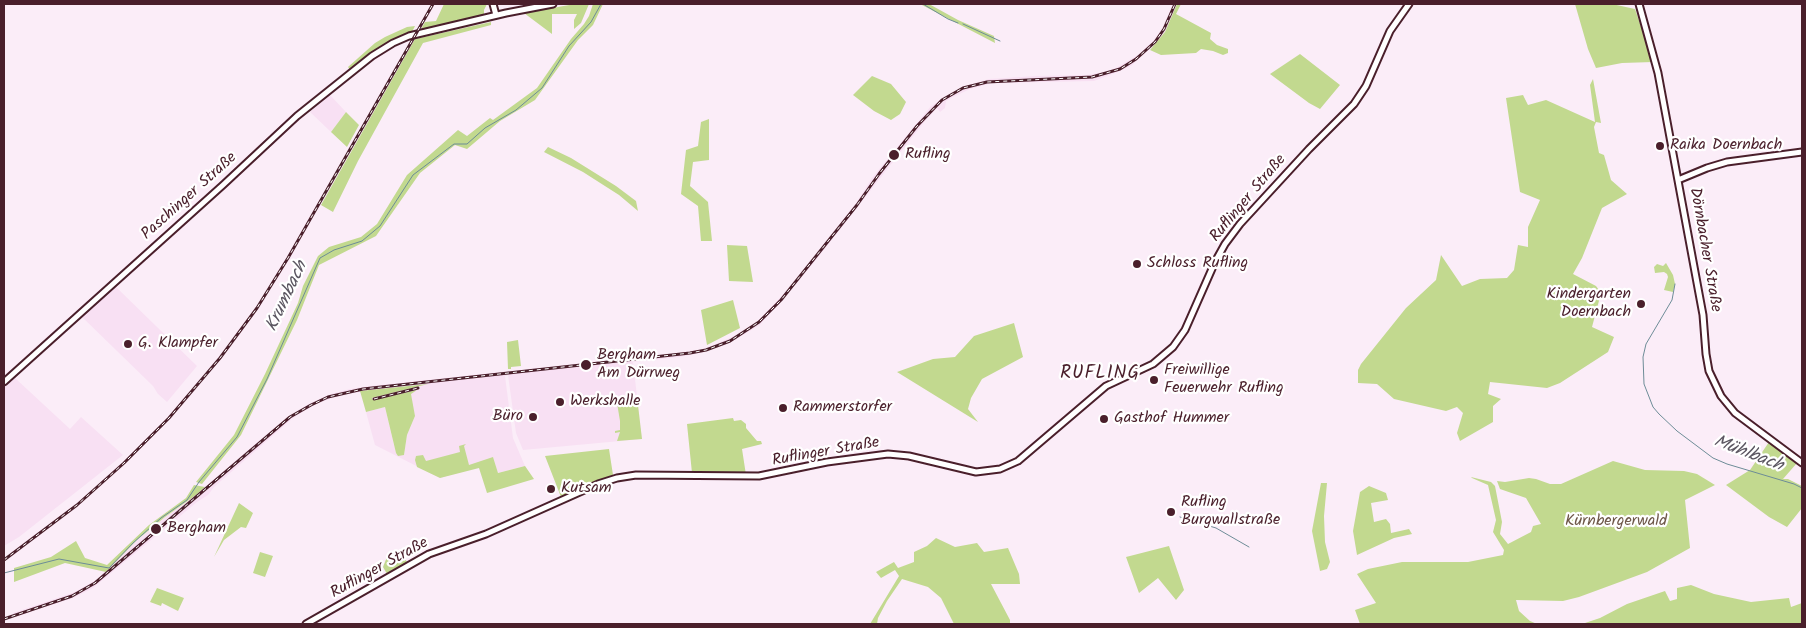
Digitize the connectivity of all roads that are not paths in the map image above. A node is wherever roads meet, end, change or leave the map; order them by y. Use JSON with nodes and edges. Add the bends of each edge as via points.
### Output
{"nodes":[{"id":1,"x":493,"y":4,"type":"edge"},
{"id":2,"x":552,"y":4,"type":"edge"},
{"id":3,"x":1409,"y":4,"type":"edge"},
{"id":4,"x":1639,"y":4,"type":"edge"},
{"id":5,"x":496,"y":15,"type":"junction"},
{"id":6,"x":1802,"y":152,"type":"edge"},
{"id":7,"x":1678,"y":180,"type":"junction"},
{"id":8,"x":4,"y":382,"type":"edge"},
{"id":9,"x":1802,"y":463,"type":"edge"},
{"id":10,"x":306,"y":624,"type":"edge"}],
"edges":[{"from":1,"to":5,"type":"street"},
{"from":2,"to":5,"type":"street","name":"Paschinger Straße"},
{"from":3,"to":10,"type":"street","name":"Ruflinger Straße","via":[[1390,31],[1361,95],[1348,112],[1314,143],[1230,237],[1184,330],[1169,351],[1150,365],[1106,386],[1012,465],[976,472],[888,454],[759,476],[636,475],[617,478],[486,534],[424,556]]},
{"from":4,"to":7,"type":"street","name":"Dörnbacher Straße","via":[[1656,63]]},
{"from":5,"to":8,"type":"street","name":"Paschinger Straße","via":[[418,34],[393,43],[367,59],[98,293]]},
{"from":6,"to":7,"type":"street","via":[[1727,162]]},
{"from":7,"to":9,"type":"street","name":"Dörnbacher Straße","via":[[1703,315],[1706,359],[1712,379],[1734,413]]}]}
